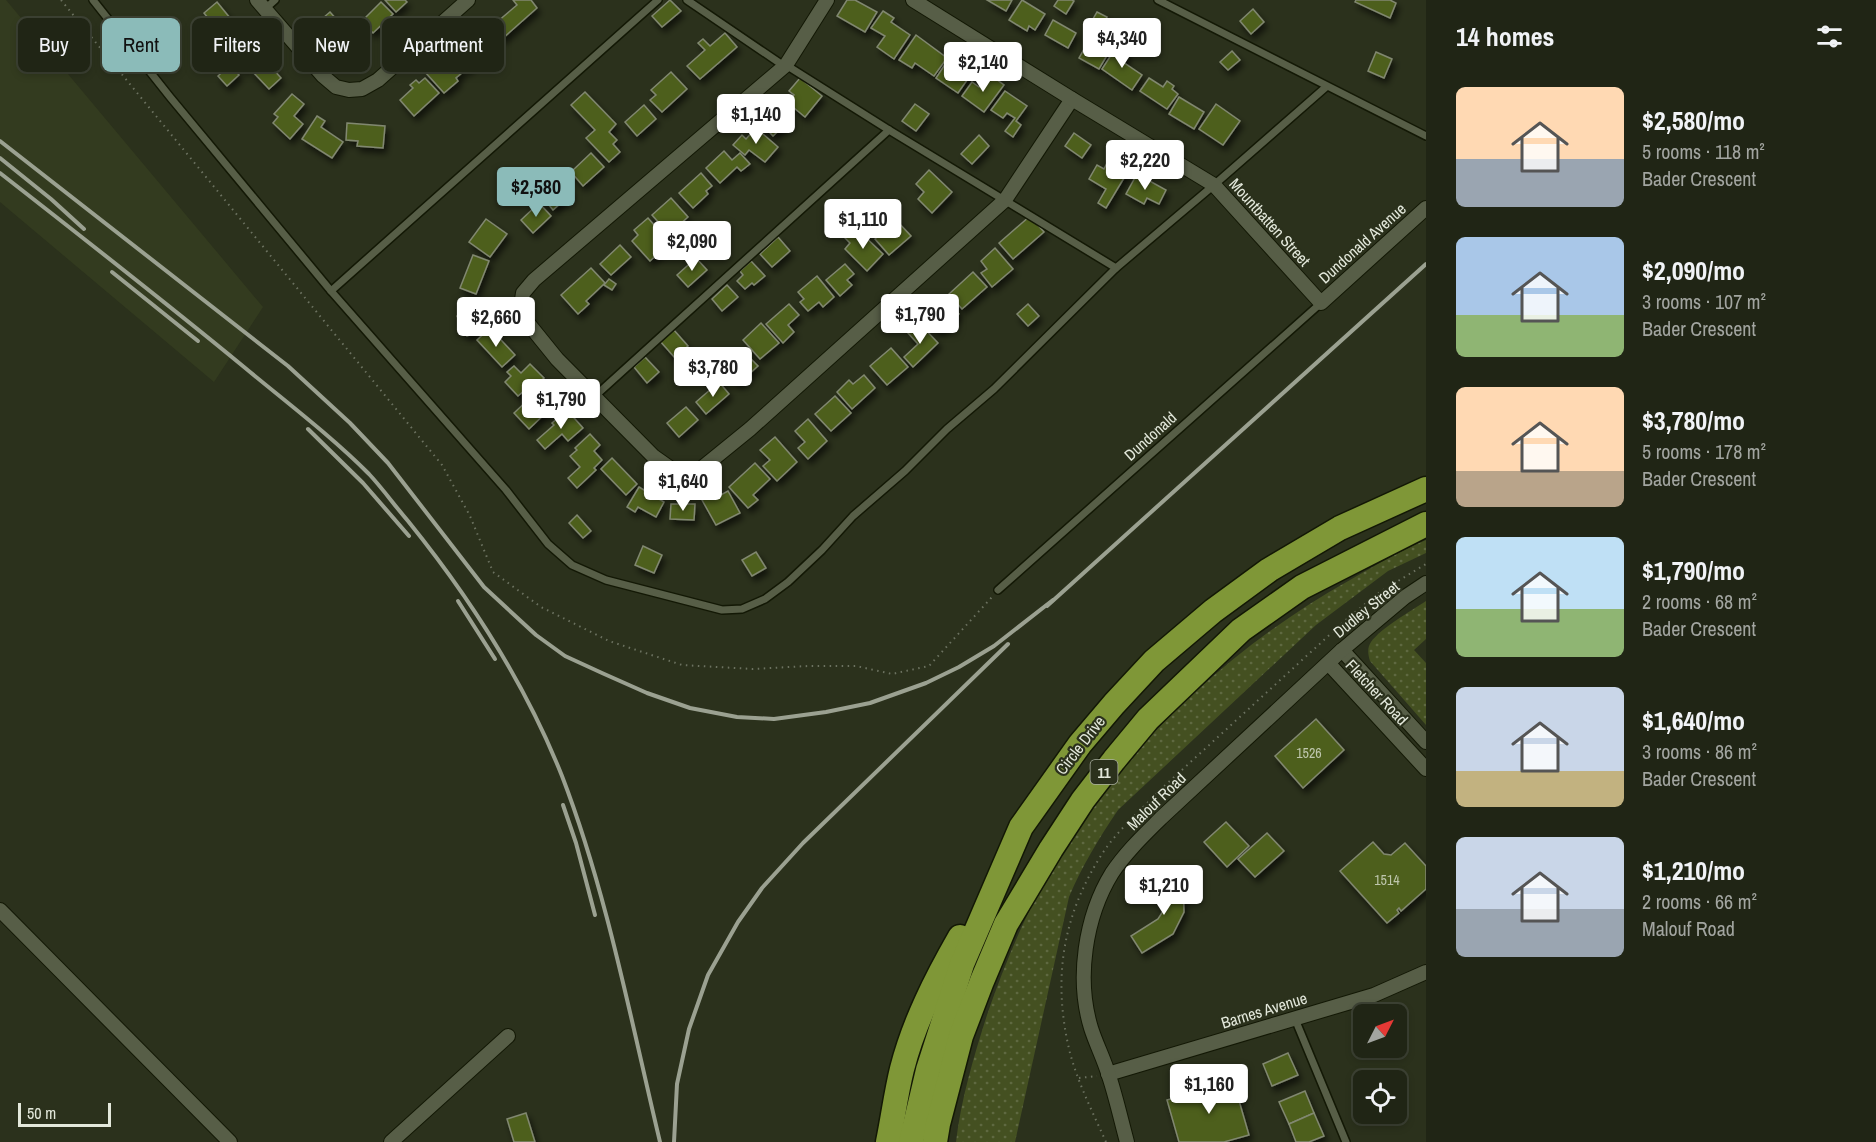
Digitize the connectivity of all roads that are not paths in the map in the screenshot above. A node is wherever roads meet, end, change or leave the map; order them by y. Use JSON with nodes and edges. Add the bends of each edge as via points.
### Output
{"nodes":[{"id":1,"x":93,"y":0,"type":"edge"},
{"id":2,"x":468,"y":0,"type":"edge"},
{"id":3,"x":658,"y":0,"type":"edge"},
{"id":4,"x":687,"y":0,"type":"edge"},
{"id":5,"x":827,"y":0,"type":"edge"},
{"id":6,"x":913,"y":0,"type":"edge"},
{"id":7,"x":1158,"y":0,"type":"edge"},
{"id":8,"x":266,"y":3,"type":"edge"},
{"id":9,"x":785,"y":65,"type":"junction"},
{"id":10,"x":1326,"y":87,"type":"junction"},
{"id":11,"x":1072,"y":99,"type":"junction"},
{"id":12,"x":889,"y":130,"type":"junction"},
{"id":13,"x":1426,"y":136,"type":"edge"},
{"id":14,"x":1214,"y":185,"type":"junction"},
{"id":15,"x":1005,"y":200,"type":"junction"},
{"id":16,"x":1426,"y":208,"type":"edge"},
{"id":17,"x":1116,"y":268,"type":"junction"},
{"id":18,"x":331,"y":291,"type":"junction"},
{"id":19,"x":1321,"y":303,"type":"junction"},
{"id":20,"x":594,"y":397,"type":"junction"},
{"id":21,"x":1426,"y":489,"type":"edge"},
{"id":22,"x":1426,"y":524,"type":"edge"},
{"id":23,"x":1426,"y":583,"type":"edge"},
{"id":24,"x":998,"y":590,"type":"road end"},
{"id":25,"x":1342,"y":650,"type":"junction"},
{"id":26,"x":1329,"y":664,"type":"junction"},
{"id":27,"x":1426,"y":742,"type":"edge"},
{"id":28,"x":1426,"y":769,"type":"edge"},
{"id":29,"x":1021,"y":827,"type":"junction"},
{"id":30,"x":0,"y":910,"type":"edge"},
{"id":31,"x":1426,"y":972,"type":"edge"},
{"id":32,"x":1295,"y":1018,"type":"junction"},
{"id":33,"x":508,"y":1036,"type":"dead end"},
{"id":34,"x":1108,"y":1074,"type":"junction"},
{"id":35,"x":230,"y":1142,"type":"edge"},
{"id":36,"x":391,"y":1142,"type":"edge"},
{"id":37,"x":888,"y":1142,"type":"edge"},
{"id":38,"x":911,"y":1142,"type":"edge"},
{"id":39,"x":935,"y":1142,"type":"edge"},
{"id":40,"x":1128,"y":1142,"type":"edge"},
{"id":41,"x":1347,"y":1142,"type":"edge"}],
"edges":[{"from":1,"to":18,"type":"lane"},
{"from":2,"to":8,"type":"street","via":[[378,80],[362,89],[349,90],[336,87],[323,76]]},
{"from":3,"to":18,"type":"lane"},
{"from":4,"to":9,"type":"lane"},
{"from":5,"to":9,"type":"street"},
{"from":6,"to":11,"type":"street","name":"Mountbatten Street"},
{"from":7,"to":10,"type":"lane"},
{"from":9,"to":12,"type":"lane"},
{"from":9,"to":20,"type":"street","via":[[523,293],[523,317]]},
{"from":10,"to":13,"type":"lane"},
{"from":10,"to":14,"type":"lane"},
{"from":11,"to":14,"type":"street","name":"Mountbatten Street"},
{"from":11,"to":15,"type":"street"},
{"from":12,"to":15,"type":"lane"},
{"from":12,"to":20,"type":"lane"},
{"from":14,"to":17,"type":"lane"},
{"from":14,"to":19,"type":"street","name":"Mountbatten Street"},
{"from":15,"to":17,"type":"lane"},
{"from":15,"to":20,"type":"street","via":[[702,468],[677,473],[666,466]]},
{"from":16,"to":19,"type":"street","name":"Dundonald Avenue"},
{"from":17,"to":18,"type":"lane","via":[[994,389],[860,509],[788,582],[765,599],[742,609],[722,610],[606,580],[572,565],[549,544]]},
{"from":19,"to":24,"type":"lane","name":"Dundonald"},
{"from":21,"to":29,"type":"highway","name":"Circle Drive","number":"11","via":[[1340,528],[1269,570],[1154,661],[1080,744]]},
{"from":22,"to":39,"type":"highway","number":"11","via":[[1302,587],[1241,630],[1148,719],[1114,760],[1083,800],[1005,924],[961,1036]]},
{"from":23,"to":25,"type":"street","name":"Dudley Street"},
{"from":25,"to":26,"type":"street","name":"Dudley Street"},
{"from":25,"to":27,"type":"street","name":"Fletcher Road"},
{"from":26,"to":28,"type":"street","name":"Fletcher Road"},
{"from":26,"to":34,"type":"street","name":"Malouf Road","via":[[1134,845],[1098,900],[1085,948],[1085,993],[1090,1027]]},
{"from":29,"to":37,"type":"highway","via":[[916,1023]]},
{"from":29,"to":38,"type":"highway","name":"Circle Drive","number":"11","via":[[962,964],[928,1070]]},
{"from":30,"to":35,"type":"street"},
{"from":31,"to":32,"type":"street","name":"Barnes Avenue","via":[[1374,995]]},
{"from":32,"to":34,"type":"street","name":"Barnes Avenue"},
{"from":32,"to":41,"type":"lane"},
{"from":33,"to":36,"type":"street"},
{"from":34,"to":40,"type":"street","name":"Malouf Road"}]}
